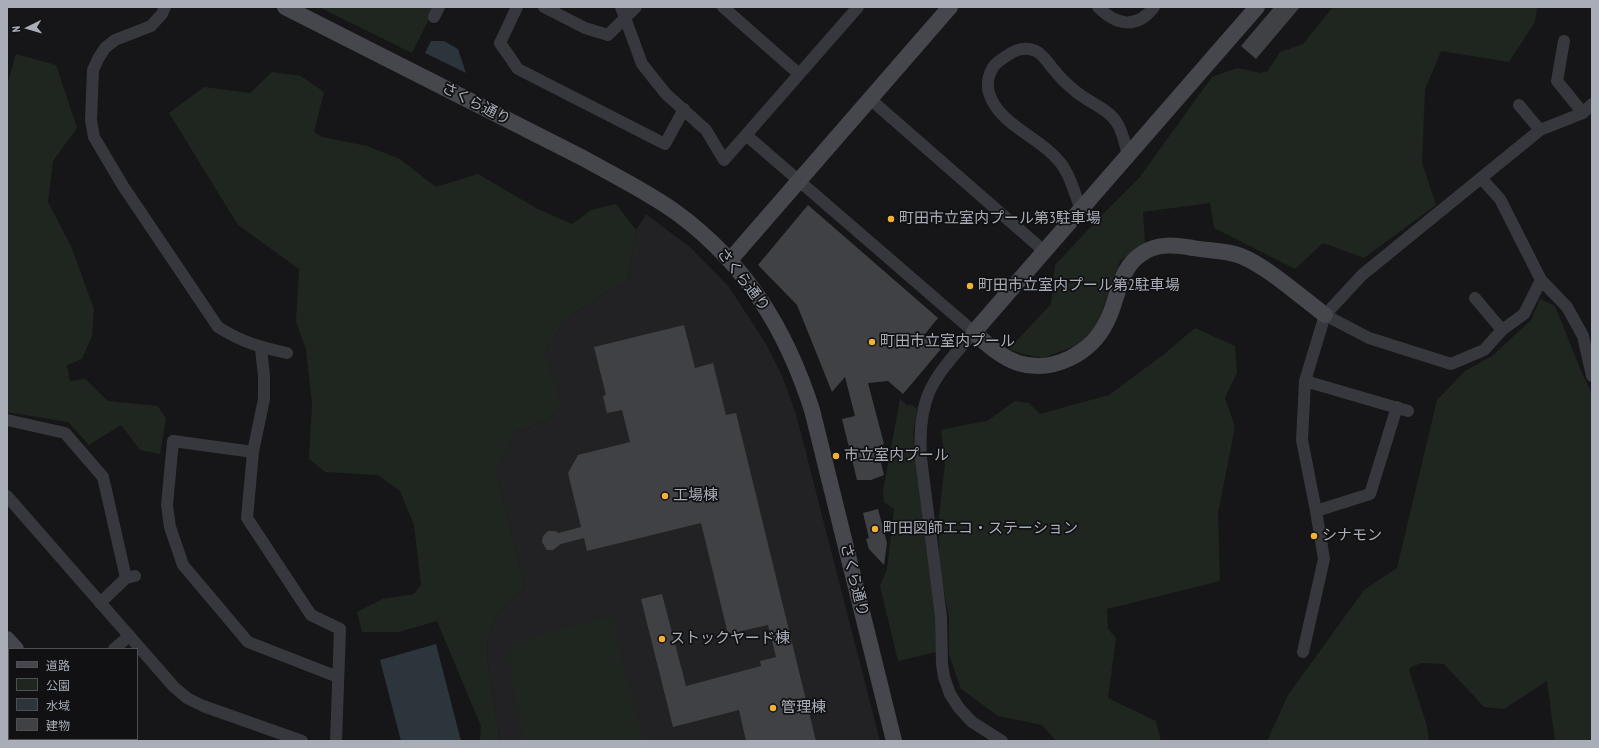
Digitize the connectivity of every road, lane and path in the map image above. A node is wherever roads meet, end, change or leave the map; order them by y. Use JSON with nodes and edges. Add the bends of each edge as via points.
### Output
{"nodes":[{"id":1,"x":165,"y":7,"type":"edge"},
{"id":2,"x":285,"y":7,"type":"edge"},
{"id":3,"x":517,"y":7,"type":"edge"},
{"id":4,"x":544,"y":7,"type":"edge"},
{"id":5,"x":636,"y":7,"type":"edge"},
{"id":6,"x":723,"y":7,"type":"edge"},
{"id":7,"x":858,"y":7,"type":"edge"},
{"id":8,"x":950,"y":7,"type":"edge"},
{"id":9,"x":1098,"y":7,"type":"edge"},
{"id":10,"x":1154,"y":7,"type":"edge"},
{"id":11,"x":1258,"y":7,"type":"edge"},
{"id":12,"x":623,"y":12,"type":"edge"},
{"id":13,"x":1564,"y":41,"type":"dead end"},
{"id":14,"x":799,"y":74,"type":"junction"},
{"id":15,"x":870,"y":99,"type":"junction"},
{"id":16,"x":1592,"y":104,"type":"edge"},
{"id":17,"x":1519,"y":105,"type":"dead end"},
{"id":18,"x":684,"y":109,"type":"junction"},
{"id":19,"x":1583,"y":113,"type":"junction"},
{"id":20,"x":1540,"y":130,"type":"junction"},
{"id":21,"x":746,"y":135,"type":"junction"},
{"id":22,"x":1128,"y":155,"type":"junction"},
{"id":23,"x":1481,"y":178,"type":"junction"},
{"id":24,"x":799,"y":181,"type":"junction"},
{"id":25,"x":1081,"y":209,"type":"junction"},
{"id":26,"x":1044,"y":251,"type":"junction"},
{"id":27,"x":730,"y":260,"type":"junction"},
{"id":28,"x":1541,"y":280,"type":"junction"},
{"id":29,"x":1475,"y":298,"type":"dead end"},
{"id":30,"x":1325,"y":315,"type":"junction"},
{"id":31,"x":1502,"y":330,"type":"junction"},
{"id":32,"x":974,"y":332,"type":"junction"},
{"id":33,"x":1586,"y":334,"type":"edge"},
{"id":34,"x":261,"y":348,"type":"junction"},
{"id":35,"x":287,"y":353,"type":"dead end"},
{"id":36,"x":1592,"y":376,"type":"edge"},
{"id":37,"x":1305,"y":381,"type":"junction"},
{"id":38,"x":7,"y":420,"type":"edge"},
{"id":39,"x":253,"y":452,"type":"junction"},
{"id":40,"x":7,"y":496,"type":"edge"},
{"id":41,"x":1316,"y":511,"type":"junction"},
{"id":42,"x":100,"y":603,"type":"junction"},
{"id":43,"x":129,"y":636,"type":"junction"},
{"id":44,"x":7,"y":639,"type":"edge"},
{"id":45,"x":15,"y":648,"type":"edge"},
{"id":46,"x":115,"y":648,"type":"edge"},
{"id":47,"x":1303,"y":652,"type":"dead end"},
{"id":48,"x":338,"y":677,"type":"junction"},
{"id":49,"x":302,"y":741,"type":"edge"},
{"id":50,"x":336,"y":741,"type":"edge"},
{"id":51,"x":894,"y":741,"type":"edge"},
{"id":52,"x":1002,"y":741,"type":"edge"}],
"edges":[{"from":1,"to":34,"type":"street","via":[[151,26],[115,40],[105,48],[98,59],[94,70],[91,120],[94,137],[123,186],[218,327]]},
{"from":2,"to":27,"type":"street","name":"さくら通り","via":[[631,185],[676,213]]},
{"from":3,"to":18,"type":"street","via":[[500,42],[518,69],[664,144]]},
{"from":4,"to":12,"type":"street","via":[[585,28],[608,35]]},
{"from":5,"to":12,"type":"street"},
{"from":6,"to":14,"type":"street"},
{"from":7,"to":14,"type":"street"},
{"from":8,"to":15,"type":"street"},
{"from":9,"to":10,"type":"street","via":[[1111,19],[1129,23],[1147,16]]},
{"from":11,"to":22,"type":"street"},
{"from":12,"to":18,"type":"street","via":[[642,64],[666,94]]},
{"from":13,"to":19,"type":"street","via":[[1557,81]]},
{"from":14,"to":21,"type":"street"},
{"from":15,"to":24,"type":"street"},
{"from":15,"to":26,"type":"street"},
{"from":16,"to":19,"type":"street"},
{"from":17,"to":20,"type":"street"},
{"from":18,"to":21,"type":"street","via":[[706,130],[724,160]]},
{"from":19,"to":20,"type":"street"},
{"from":20,"to":23,"type":"street"},
{"from":21,"to":24,"type":"street"},
{"from":22,"to":25,"type":"street"},
{"from":22,"to":25,"type":"street","via":[[1118,124],[1110,115],[1074,90],[1036,51],[1016,50],[994,65],[988,81],[989,92],[998,108],[1012,124],[1041,144],[1059,161]]},
{"from":23,"to":28,"type":"street","via":[[1500,200]]},
{"from":23,"to":30,"type":"street","via":[[1362,275]]},
{"from":24,"to":27,"type":"street"},
{"from":24,"to":32,"type":"street"},
{"from":25,"to":26,"type":"street"},
{"from":26,"to":32,"type":"street"},
{"from":27,"to":51,"type":"street","name":"さくら通り","via":[[767,311],[791,353],[804,384]]},
{"from":28,"to":31,"type":"street","via":[[1524,314]]},
{"from":28,"to":33,"type":"street","via":[[1567,307]]},
{"from":29,"to":31,"type":"street"},
{"from":30,"to":31,"type":"street","via":[[1369,338],[1451,364],[1484,350]]},
{"from":30,"to":32,"type":"street","via":[[1261,266],[1240,255],[1177,245],[1158,246],[1143,253],[1130,264],[1123,276],[1108,321],[1086,349],[1070,359],[1052,364],[1019,363],[1000,354]]},
{"from":30,"to":37,"type":"street"},
{"from":32,"to":52,"type":"street","via":[[943,367],[928,392],[921,420],[921,458],[941,617],[944,677],[950,694],[959,708],[972,722]]},
{"from":33,"to":36,"type":"street"},
{"from":34,"to":35,"type":"street"},
{"from":34,"to":39,"type":"street","via":[[264,399]]},
{"from":37,"to":41,"type":"street","via":[[1302,440]]},
{"from":37,"to":41,"type":"street","via":[[1403,409],[1370,494]]},
{"from":38,"to":42,"type":"street","via":[[65,433],[103,477],[131,577]]},
{"from":39,"to":48,"type":"street","via":[[247,518],[311,615],[340,630]]},
{"from":39,"to":48,"type":"street","via":[[173,441],[167,505],[180,566],[248,642]]},
{"from":40,"to":42,"type":"street"},
{"from":41,"to":47,"type":"street","via":[[1324,559]]},
{"from":42,"to":43,"type":"street"},
{"from":43,"to":46,"type":"street"},
{"from":43,"to":49,"type":"street","via":[[187,698]]},
{"from":44,"to":45,"type":"street"},
{"from":48,"to":50,"type":"street"}]}
